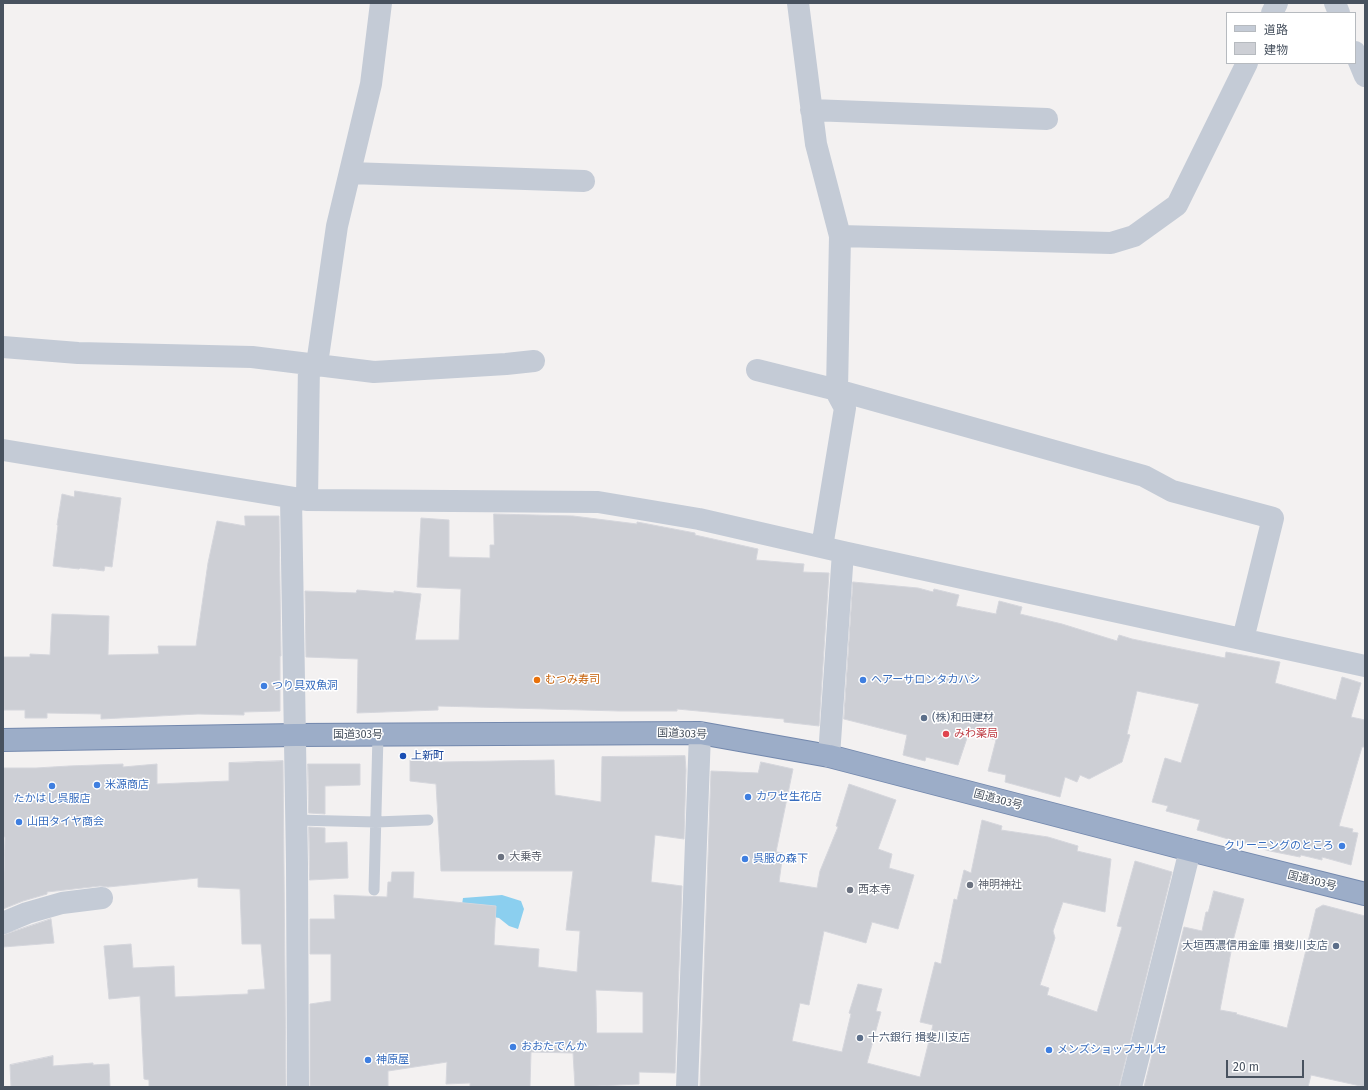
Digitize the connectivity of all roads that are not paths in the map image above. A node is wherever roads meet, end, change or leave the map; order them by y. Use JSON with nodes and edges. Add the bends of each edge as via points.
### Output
{"nodes":[{"id":1,"x":381,"y":3,"type":"edge"},
{"id":2,"x":798,"y":3,"type":"edge"},
{"id":3,"x":1277,"y":3,"type":"edge"},
{"id":4,"x":1272,"y":12,"type":"edge"},
{"id":5,"x":1356,"y":54,"type":"edge"},
{"id":6,"x":1247,"y":64,"type":"edge"},
{"id":7,"x":1365,"y":76,"type":"edge"},
{"id":8,"x":812,"y":110,"type":"junction"},
{"id":9,"x":1047,"y":119,"type":"dead end"},
{"id":10,"x":350,"y":173,"type":"junction"},
{"id":11,"x":584,"y":181,"type":"dead end"},
{"id":12,"x":840,"y":236,"type":"junction"},
{"id":13,"x":3,"y":347,"type":"edge"},
{"id":14,"x":534,"y":361,"type":"dead end"},
{"id":15,"x":313,"y":364,"type":"junction"},
{"id":16,"x":757,"y":370,"type":"dead end"},
{"id":17,"x":837,"y":390,"type":"junction"},
{"id":18,"x":3,"y":450,"type":"edge"},
{"id":19,"x":299,"y":499,"type":"junction"},
{"id":20,"x":832,"y":550,"type":"junction"},
{"id":21,"x":1243,"y":639,"type":"junction"},
{"id":22,"x":1365,"y":666,"type":"edge"},
{"id":23,"x":700,"y":733,"type":"junction"},
{"id":24,"x":295,"y":735,"type":"junction"},
{"id":25,"x":378,"y":735,"type":"junction"},
{"id":26,"x":3,"y":740,"type":"edge"},
{"id":27,"x":829,"y":756,"type":"junction"},
{"id":28,"x":296,"y":820,"type":"junction"},
{"id":29,"x":428,"y":820,"type":"dead end"},
{"id":30,"x":376,"y":822,"type":"junction"},
{"id":31,"x":1190,"y":850,"type":"junction"},
{"id":32,"x":374,"y":890,"type":"dead end"},
{"id":33,"x":1365,"y":894,"type":"edge"},
{"id":34,"x":102,"y":898,"type":"dead end"},
{"id":35,"x":3,"y":923,"type":"edge"},
{"id":36,"x":298,"y":1087,"type":"edge"},
{"id":37,"x":687,"y":1087,"type":"edge"},
{"id":38,"x":1131,"y":1087,"type":"edge"}],
"edges":[{"from":1,"to":10,"type":"street","via":[[371,84]]},
{"from":2,"to":8,"type":"street"},
{"from":3,"to":4,"type":"street"},
{"from":5,"to":7,"type":"street"},
{"from":6,"to":12,"type":"street","via":[[1177,205],[1134,236],[1112,243]]},
{"from":8,"to":9,"type":"street"},
{"from":8,"to":12,"type":"street","via":[[816,144]]},
{"from":10,"to":11,"type":"street"},
{"from":10,"to":15,"type":"street","via":[[337,226]]},
{"from":12,"to":17,"type":"street"},
{"from":13,"to":15,"type":"street","via":[[78,353],[252,357]]},
{"from":14,"to":15,"type":"street","via":[[374,372]]},
{"from":15,"to":19,"type":"street"},
{"from":16,"to":17,"type":"street"},
{"from":17,"to":20,"type":"street","via":[[845,408]]},
{"from":17,"to":21,"type":"street","via":[[1144,476],[1172,491],[1273,518]]},
{"from":18,"to":19,"type":"street"},
{"from":19,"to":20,"type":"street","via":[[598,502],[699,519]]},
{"from":19,"to":24,"type":"street"},
{"from":20,"to":21,"type":"street"},
{"from":20,"to":27,"type":"street"},
{"from":21,"to":22,"type":"street"},
{"from":23,"to":25,"type":"highway","name":"国道303号"},
{"from":23,"to":27,"type":"highway","name":"国道303号"},
{"from":23,"to":37,"type":"street"},
{"from":24,"to":25,"type":"highway","name":"国道303号"},
{"from":24,"to":26,"type":"highway","name":"国道303号"},
{"from":24,"to":28,"type":"street"},
{"from":25,"to":30,"type":"lane"},
{"from":27,"to":31,"type":"highway","name":"国道303号"},
{"from":28,"to":30,"type":"lane"},
{"from":28,"to":36,"type":"street"},
{"from":29,"to":30,"type":"lane"},
{"from":30,"to":32,"type":"lane"},
{"from":31,"to":33,"type":"highway","name":"国道303号"},
{"from":31,"to":38,"type":"street"},
{"from":34,"to":35,"type":"street","via":[[62,903]]}]}
